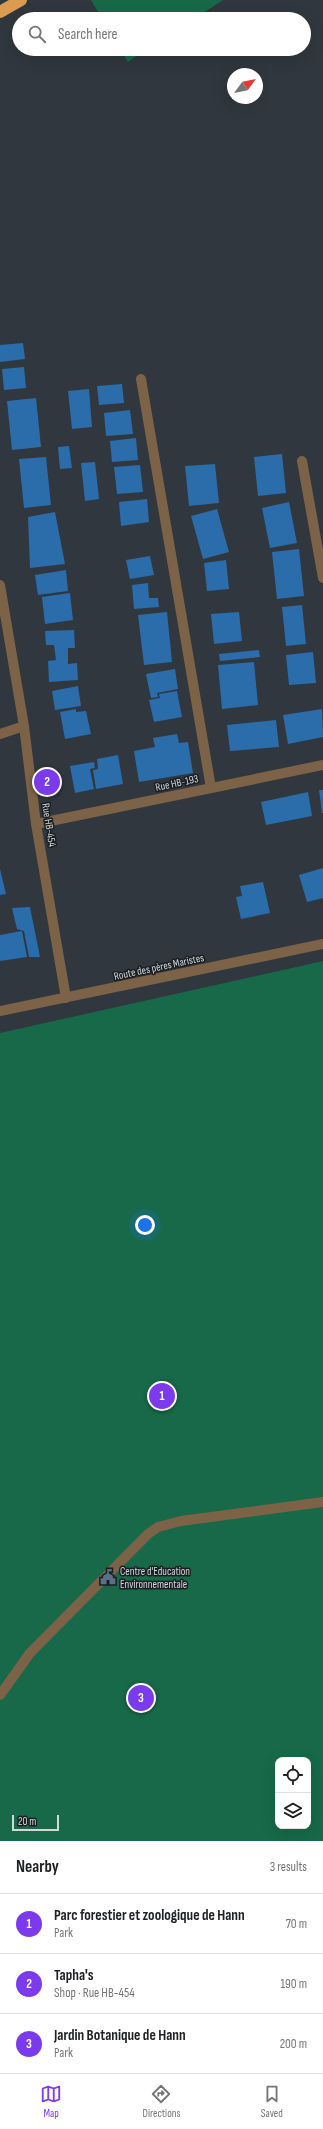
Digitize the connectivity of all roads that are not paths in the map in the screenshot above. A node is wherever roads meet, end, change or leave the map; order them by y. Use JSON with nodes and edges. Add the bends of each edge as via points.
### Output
{"nodes":[{"id":1,"x":21,"y":0,"type":"edge"},
{"id":2,"x":0,"y":12,"type":"edge"},
{"id":3,"x":141,"y":379,"type":"dead end"},
{"id":4,"x":302,"y":461,"type":"dead end"},
{"id":5,"x":323,"y":578,"type":"edge"},
{"id":6,"x":0,"y":585,"type":"edge"},
{"id":7,"x":4,"y":633,"type":"edge"},
{"id":8,"x":24,"y":726,"type":"junction"},
{"id":9,"x":0,"y":734,"type":"edge"},
{"id":10,"x":323,"y":765,"type":"edge"},
{"id":11,"x":211,"y":788,"type":"junction"},
{"id":12,"x":36,"y":824,"type":"junction"},
{"id":13,"x":323,"y":944,"type":"edge"},
{"id":14,"x":66,"y":998,"type":"junction"},
{"id":15,"x":0,"y":1011,"type":"edge"},
{"id":16,"x":323,"y":1502,"type":"edge"},
{"id":17,"x":0,"y":1694,"type":"edge"}],
"edges":[{"from":1,"to":2,"type":"highway"},
{"from":3,"to":11,"type":"street"},
{"from":4,"to":5,"type":"street"},
{"from":6,"to":7,"type":"street","name":"Rue HB-454"},
{"from":7,"to":8,"type":"street","name":"Rue HB-454"},
{"from":8,"to":9,"type":"street"},
{"from":8,"to":12,"type":"street","name":"Rue HB-454"},
{"from":10,"to":11,"type":"street","name":"Rue HB-193"},
{"from":11,"to":12,"type":"street","name":"Rue HB-193"},
{"from":12,"to":14,"type":"street","name":"Rue HB-454"},
{"from":13,"to":14,"type":"street","name":"Route des pères Maristes"},
{"from":14,"to":15,"type":"street","name":"Route des pères Maristes"},
{"from":16,"to":17,"type":"street","via":[[181,1521],[158,1527],[148,1534],[30,1653]]}]}
